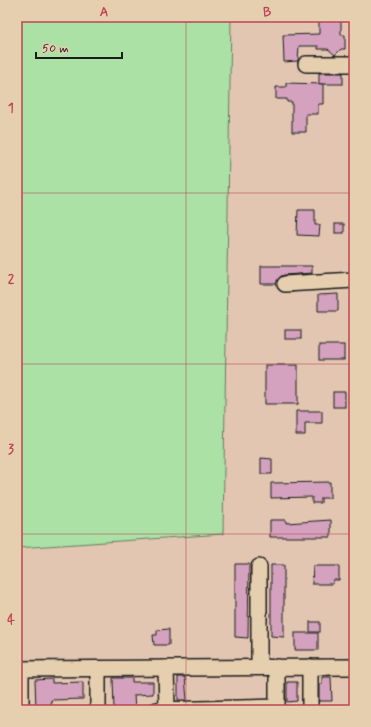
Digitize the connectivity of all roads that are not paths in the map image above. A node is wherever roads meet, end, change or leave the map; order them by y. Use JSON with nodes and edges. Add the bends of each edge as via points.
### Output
{"nodes":[{"id":1,"x":306,"y":64,"type":"dead end"},
{"id":2,"x":354,"y":64,"type":"edge"},
{"id":3,"x":354,"y":280,"type":"edge"},
{"id":4,"x":285,"y":284,"type":"dead end"},
{"id":5,"x":259,"y":567,"type":"dead end"},
{"id":6,"x":259,"y":667,"type":"junction"},
{"id":7,"x":277,"y":667,"type":"junction"},
{"id":8,"x":354,"y":667,"type":"edge"},
{"id":9,"x":166,"y":668,"type":"junction"},
{"id":10,"x":310,"y":668,"type":"junction"},
{"id":11,"x":19,"y":669,"type":"edge"},
{"id":12,"x":98,"y":669,"type":"junction"},
{"id":13,"x":283,"y":708,"type":"edge"},
{"id":14,"x":21,"y":710,"type":"edge"},
{"id":15,"x":98,"y":710,"type":"edge"},
{"id":16,"x":162,"y":710,"type":"edge"},
{"id":17,"x":310,"y":710,"type":"edge"}],
"edges":[{"from":1,"to":2,"type":"street"},
{"from":3,"to":4,"type":"street"},
{"from":5,"to":6,"type":"street"},
{"from":6,"to":7,"type":"street"},
{"from":6,"to":9,"type":"street"},
{"from":7,"to":10,"type":"street"},
{"from":7,"to":13,"type":"street"},
{"from":8,"to":10,"type":"street"},
{"from":9,"to":12,"type":"street"},
{"from":9,"to":16,"type":"street"},
{"from":10,"to":17,"type":"street"},
{"from":11,"to":12,"type":"street"},
{"from":11,"to":14,"type":"street"},
{"from":12,"to":15,"type":"street"},
{"from":13,"to":16,"type":"street"}]}
